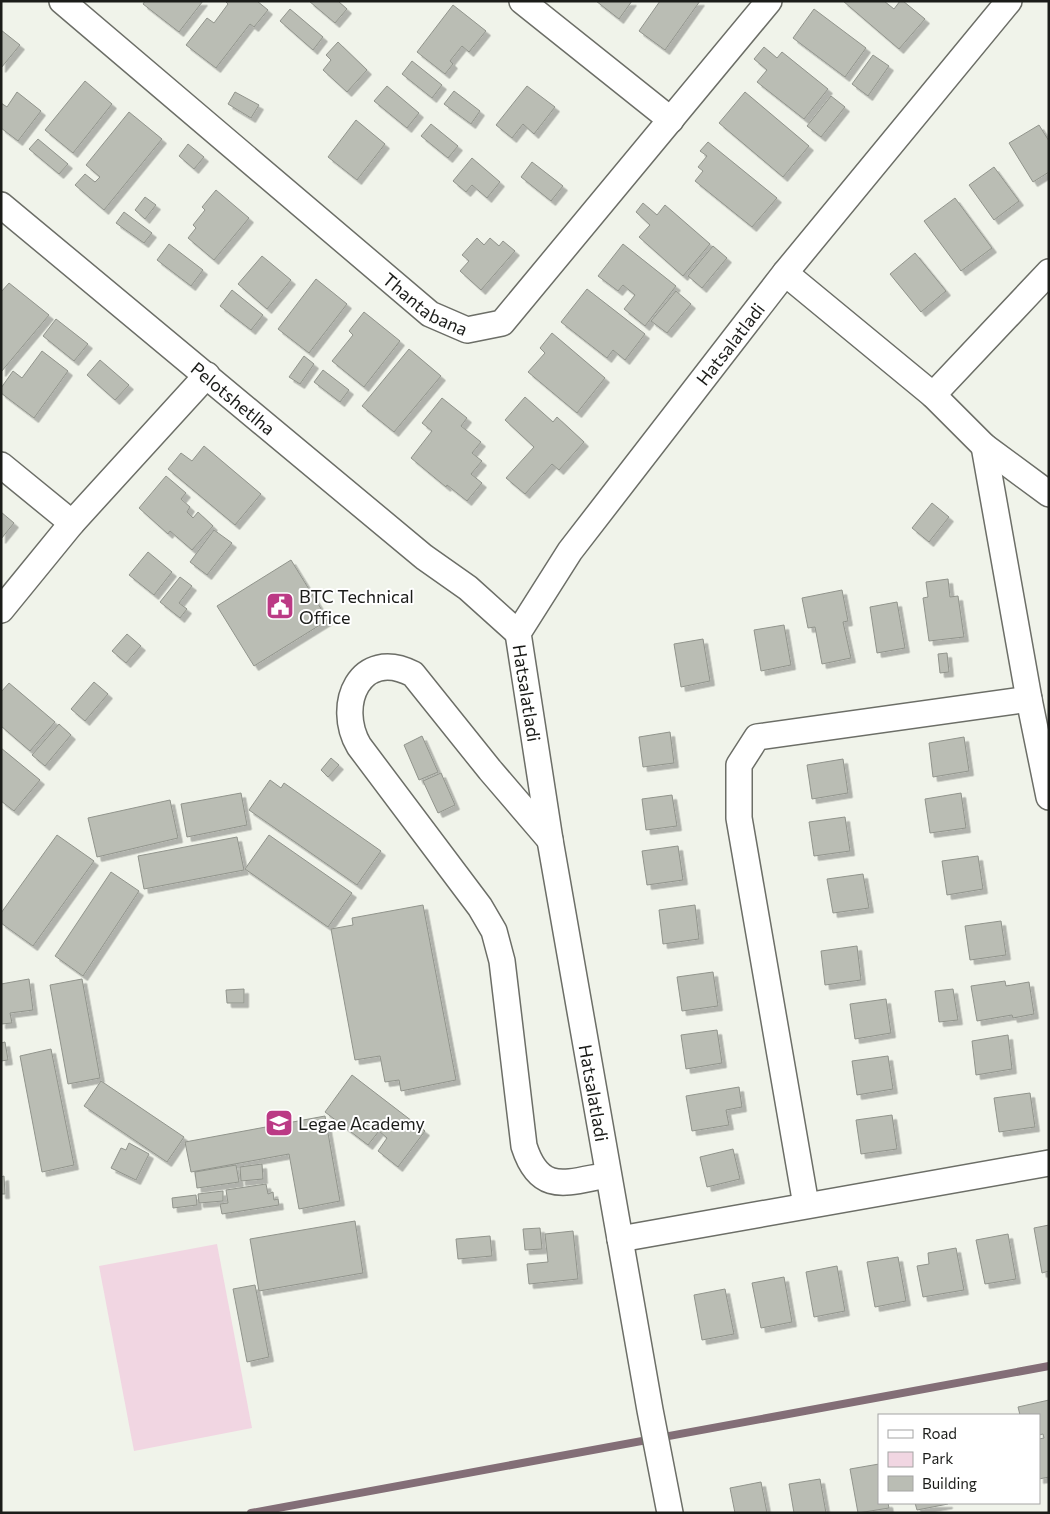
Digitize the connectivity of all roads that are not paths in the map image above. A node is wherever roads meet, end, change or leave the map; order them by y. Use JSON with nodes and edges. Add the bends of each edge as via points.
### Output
{"nodes":[{"id":1,"x":62,"y":1,"type":"edge"},
{"id":2,"x":522,"y":1,"type":"edge"},
{"id":3,"x":770,"y":1,"type":"edge"},
{"id":4,"x":1009,"y":1,"type":"edge"},
{"id":5,"x":672,"y":120,"type":"junction"},
{"id":6,"x":1,"y":205,"type":"edge"},
{"id":7,"x":1049,"y":272,"type":"edge"},
{"id":8,"x":785,"y":273,"type":"junction"},
{"id":9,"x":207,"y":375,"type":"junction"},
{"id":10,"x":933,"y":395,"type":"junction"},
{"id":11,"x":984,"y":446,"type":"junction"},
{"id":12,"x":1,"y":465,"type":"edge"},
{"id":13,"x":1049,"y":494,"type":"edge"},
{"id":14,"x":72,"y":523,"type":"junction"},
{"id":15,"x":1,"y":610,"type":"edge"},
{"id":16,"x":518,"y":633,"type":"junction"},
{"id":17,"x":1029,"y":699,"type":"junction"},
{"id":18,"x":1049,"y":797,"type":"edge"},
{"id":19,"x":550,"y":840,"type":"junction"},
{"id":20,"x":1049,"y":1163,"type":"edge"},
{"id":21,"x":608,"y":1175,"type":"junction"},
{"id":22,"x":806,"y":1205,"type":"junction"},
{"id":23,"x":620,"y":1239,"type":"junction"},
{"id":24,"x":670,"y":1513,"type":"edge"}],
"edges":[{"from":1,"to":5,"type":"street","name":"Thantabana","via":[[430,314],[467,330],[502,323]]},
{"from":2,"to":5,"type":"street"},
{"from":3,"to":5,"type":"street","name":"Thantabana"},
{"from":4,"to":8,"type":"street","name":"Hatsalatladi"},
{"from":6,"to":9,"type":"street","name":"Pelotshetlha"},
{"from":7,"to":10,"type":"street"},
{"from":8,"to":10,"type":"street"},
{"from":8,"to":16,"type":"street","name":"Hatsalatladi","via":[[570,551]]},
{"from":9,"to":14,"type":"street"},
{"from":9,"to":16,"type":"street","name":"Pelotshetlha","via":[[424,557],[468,588]]},
{"from":10,"to":11,"type":"street"},
{"from":11,"to":13,"type":"street"},
{"from":11,"to":17,"type":"street"},
{"from":12,"to":14,"type":"street"},
{"from":14,"to":15,"type":"street"},
{"from":16,"to":19,"type":"street","name":"Hatsalatladi"},
{"from":17,"to":18,"type":"street"},
{"from":17,"to":22,"type":"street","via":[[757,737],[739,765],[739,818]]},
{"from":19,"to":21,"type":"street","name":"Hatsalatladi"},
{"from":19,"to":21,"type":"street","via":[[413,674],[395,668],[378,669],[368,672],[358,681],[351,698],[353,736],[480,907],[494,931],[502,961],[524,1146],[529,1163],[538,1174],[561,1183]]},
{"from":20,"to":22,"type":"street"},
{"from":21,"to":23,"type":"street","name":"Hatsalatladi"},
{"from":22,"to":23,"type":"street"},
{"from":23,"to":24,"type":"street","name":"Hatsalatladi"}]}
